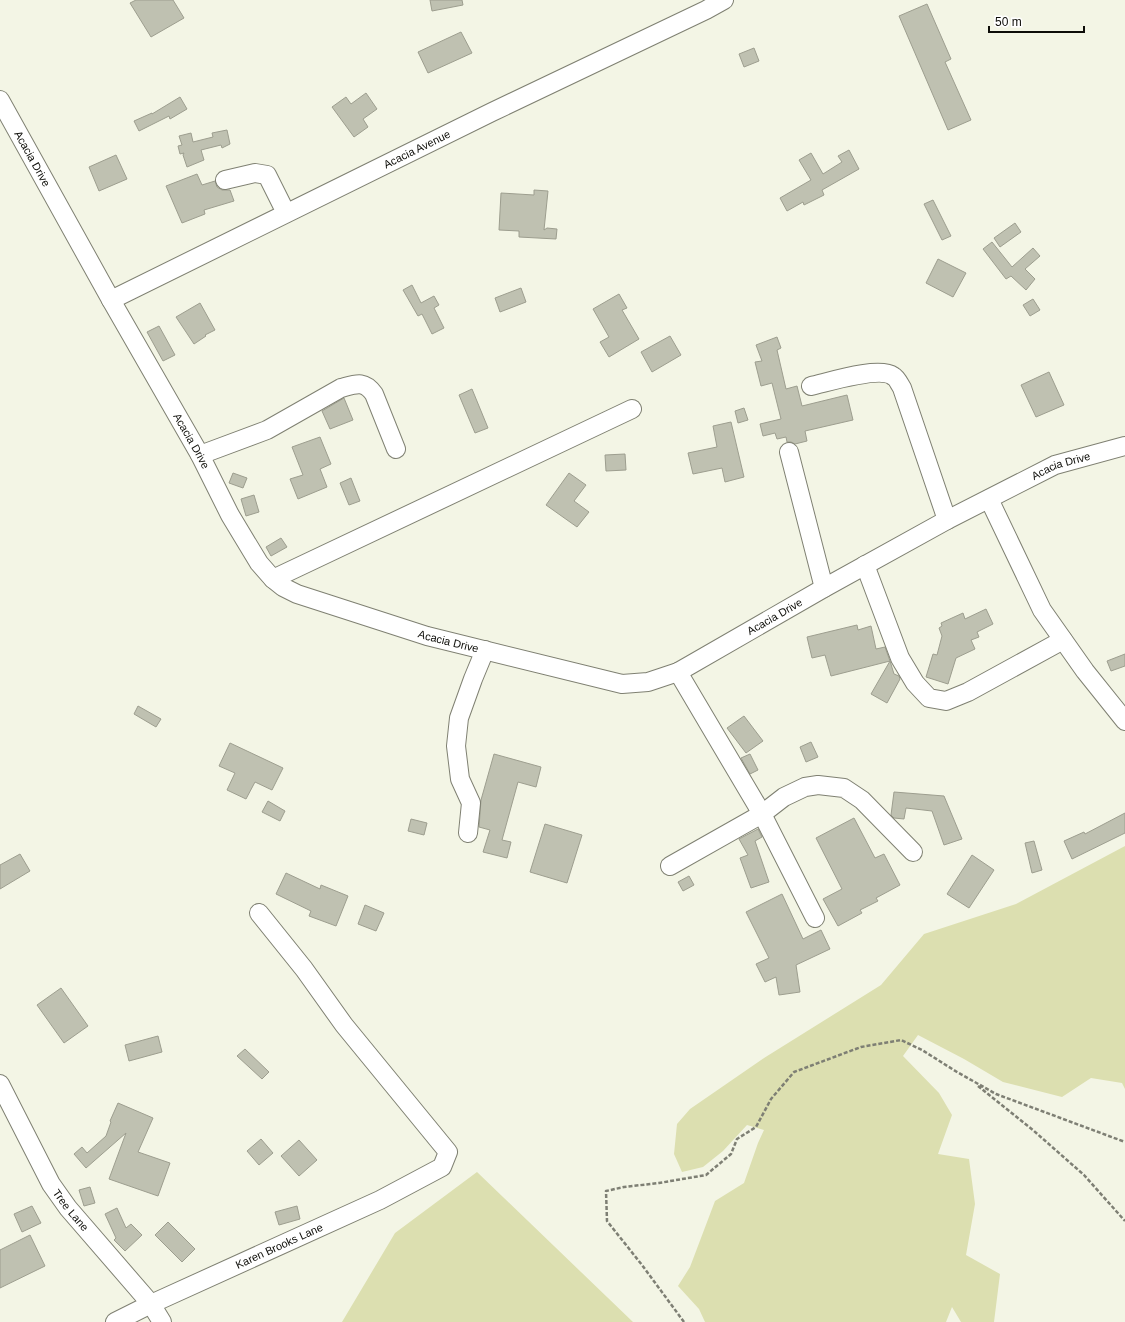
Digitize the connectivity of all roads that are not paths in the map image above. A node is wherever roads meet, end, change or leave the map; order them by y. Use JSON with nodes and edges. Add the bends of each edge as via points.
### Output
{"nodes":[{"id":1,"x":724,"y":0,"type":"edge"},
{"id":2,"x":0,"y":100,"type":"edge"},
{"id":3,"x":225,"y":180,"type":"dead end"},
{"id":4,"x":286,"y":213,"type":"junction"},
{"id":5,"x":111,"y":300,"type":"junction"},
{"id":6,"x":811,"y":386,"type":"dead end"},
{"id":7,"x":632,"y":409,"type":"dead end"},
{"id":8,"x":1125,"y":446,"type":"edge"},
{"id":9,"x":396,"y":449,"type":"dead end"},
{"id":10,"x":789,"y":452,"type":"dead end"},
{"id":11,"x":200,"y":455,"type":"junction"},
{"id":12,"x":989,"y":499,"type":"junction"},
{"id":13,"x":947,"y":520,"type":"junction"},
{"id":14,"x":866,"y":565,"type":"junction"},
{"id":15,"x":273,"y":579,"type":"junction"},
{"id":16,"x":824,"y":588,"type":"junction"},
{"id":17,"x":1063,"y":640,"type":"junction"},
{"id":18,"x":486,"y":650,"type":"junction"},
{"id":19,"x":678,"y":672,"type":"junction"},
{"id":20,"x":1125,"y":721,"type":"edge"},
{"id":21,"x":762,"y":814,"type":"junction"},
{"id":22,"x":468,"y":833,"type":"dead end"},
{"id":23,"x":913,"y":852,"type":"dead end"},
{"id":24,"x":670,"y":866,"type":"dead end"},
{"id":25,"x":260,"y":913,"type":"dead end"},
{"id":26,"x":815,"y":918,"type":"dead end"},
{"id":27,"x":1,"y":1089,"type":"edge"},
{"id":28,"x":151,"y":1304,"type":"junction"},
{"id":29,"x":115,"y":1322,"type":"edge"},
{"id":30,"x":162,"y":1322,"type":"edge"}],
"edges":[{"from":1,"to":4,"type":"street","name":"Acacia Avenue"},
{"from":2,"to":5,"type":"street","name":"Acacia Drive"},
{"from":3,"to":4,"type":"street","via":[[256,173],[267,175]]},
{"from":4,"to":5,"type":"street","name":"Acacia Avenue"},
{"from":5,"to":11,"type":"street","name":"Acacia Drive"},
{"from":6,"to":13,"type":"street","via":[[864,374],[883,372],[894,376],[902,388]]},
{"from":7,"to":15,"type":"street"},
{"from":8,"to":12,"type":"street","name":"Acacia Drive","via":[[1055,465]]},
{"from":9,"to":11,"type":"street","via":[[374,394],[364,384],[355,384],[341,388],[267,430]]},
{"from":10,"to":16,"type":"street"},
{"from":11,"to":15,"type":"street","name":"Acacia Drive","via":[[230,515],[259,563]]},
{"from":12,"to":13,"type":"street","name":"Acacia Drive"},
{"from":12,"to":17,"type":"street","via":[[1042,610]]},
{"from":13,"to":14,"type":"street","name":"Acacia Drive"},
{"from":14,"to":16,"type":"street","name":"Acacia Drive"},
{"from":14,"to":17,"type":"street","via":[[900,658],[914,683],[929,698],[946,701],[968,692]]},
{"from":15,"to":18,"type":"street","name":"Acacia Drive","via":[[297,594],[427,636]]},
{"from":16,"to":19,"type":"street","name":"Acacia Drive"},
{"from":17,"to":20,"type":"street"},
{"from":18,"to":19,"type":"street","name":"Acacia Drive","via":[[622,684],[648,682]]},
{"from":18,"to":22,"type":"street","via":[[459,718],[456,746],[460,779],[471,803]]},
{"from":19,"to":21,"type":"street"},
{"from":21,"to":23,"type":"street","via":[[784,797],[805,787],[818,785],[844,788],[862,800]]},
{"from":21,"to":24,"type":"street"},
{"from":21,"to":26,"type":"street"},
{"from":25,"to":28,"type":"street","name":"Karen Brooks Lane","via":[[344,1025],[448,1152],[442,1167],[380,1200]]},
{"from":27,"to":28,"type":"street","name":"Tree Lane","via":[[51,1184],[68,1208]]},
{"from":28,"to":29,"type":"street","name":"Karen Brooks Lane"},
{"from":28,"to":30,"type":"street","name":"Tree Lane"}]}
